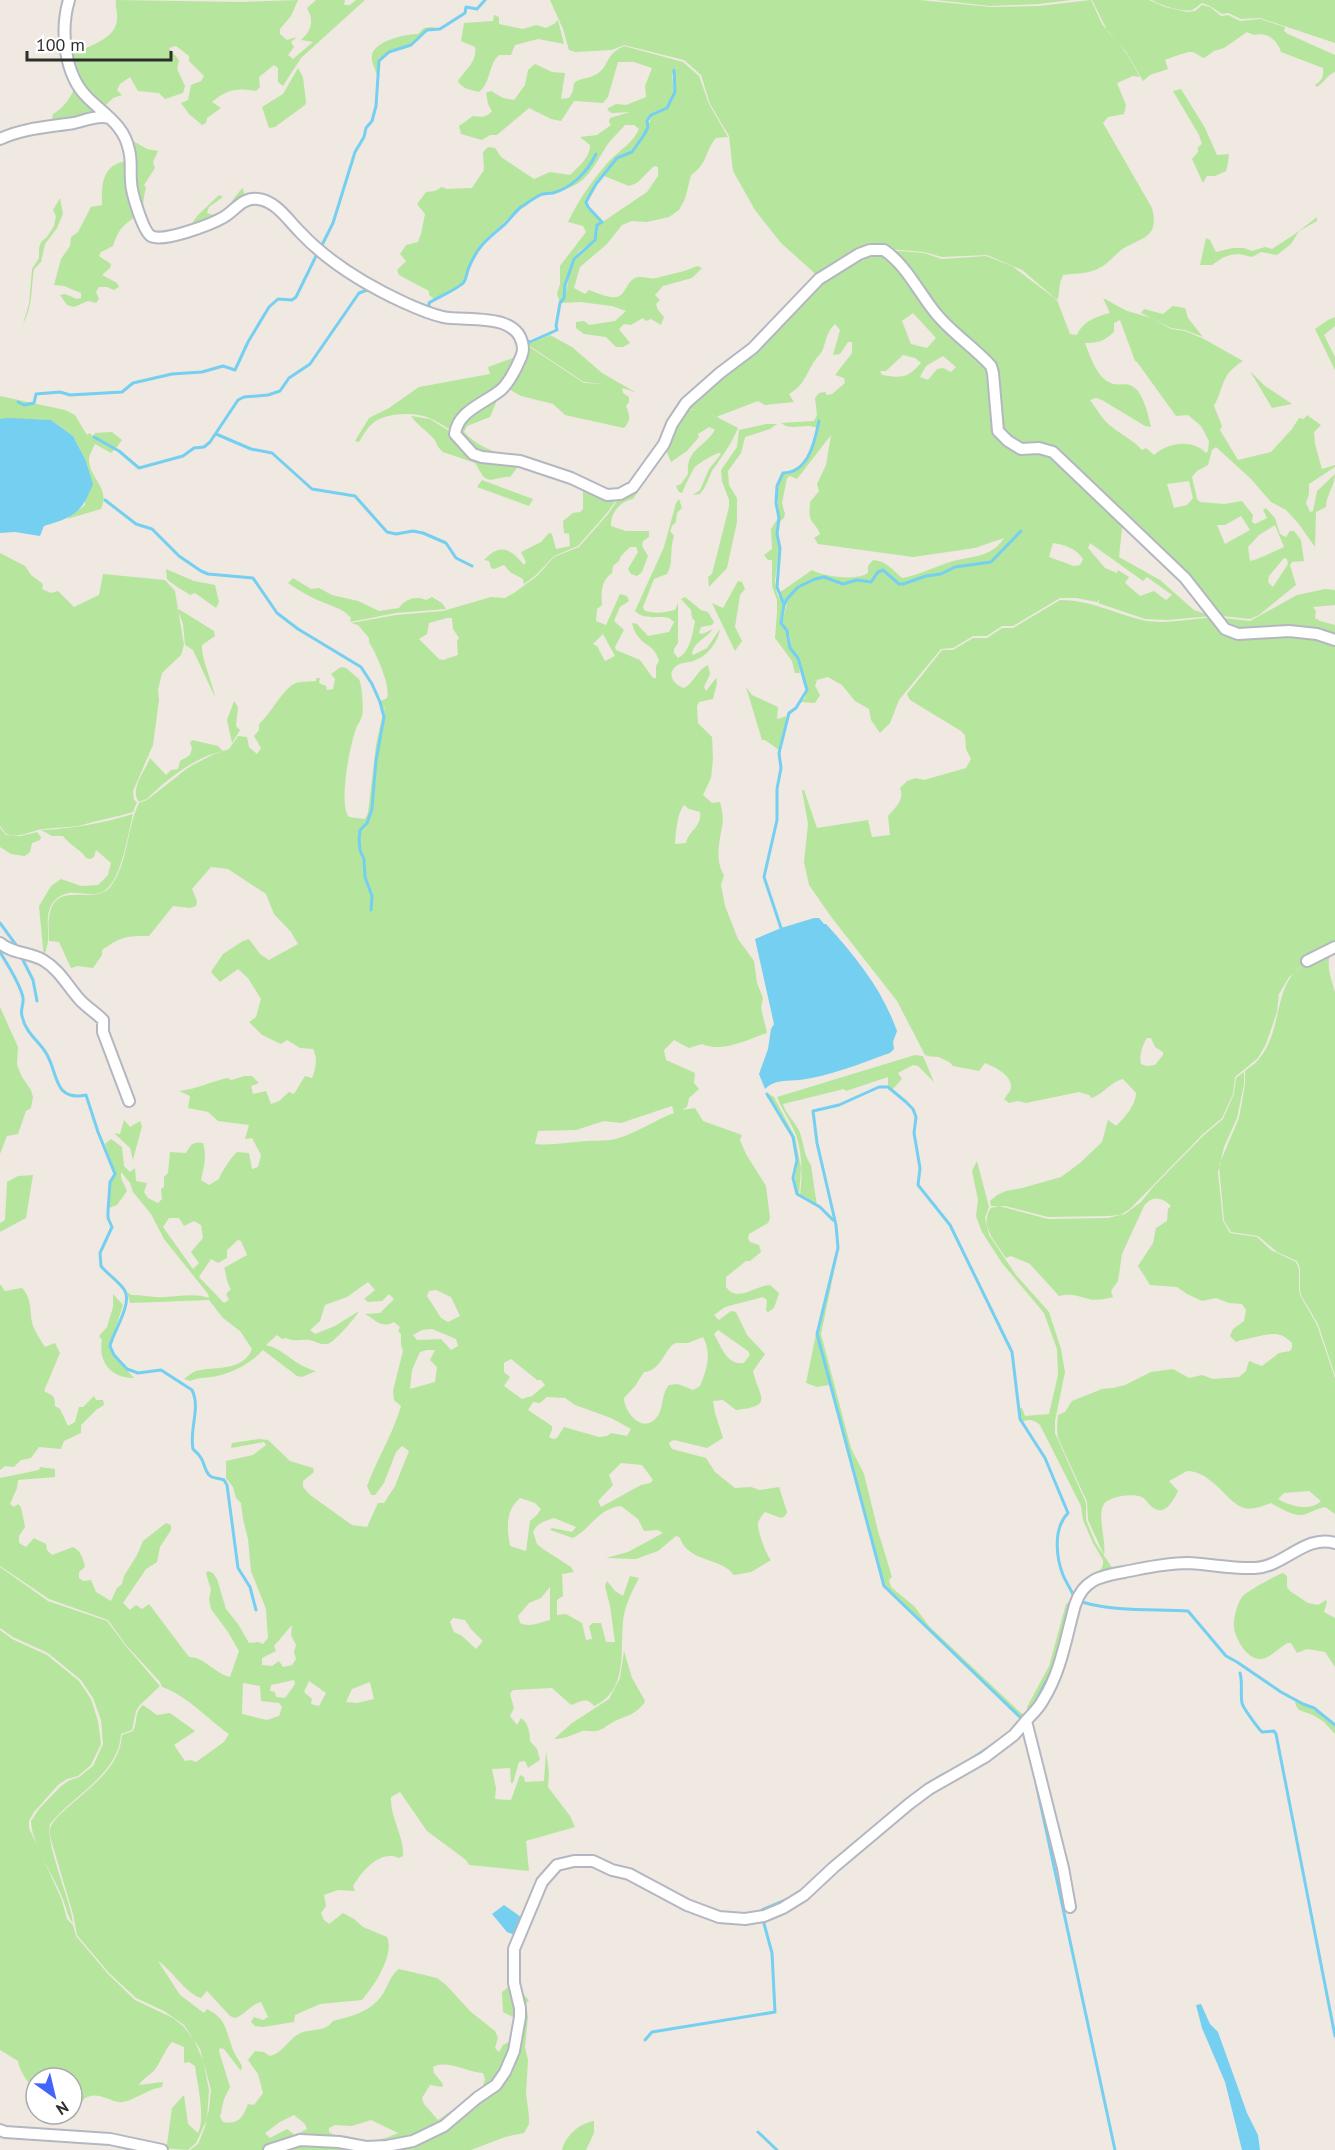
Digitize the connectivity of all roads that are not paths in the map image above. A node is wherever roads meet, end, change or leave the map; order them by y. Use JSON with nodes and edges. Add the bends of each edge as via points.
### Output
{"nodes":[{"id":1,"x":69,"y":0,"type":"edge"},
{"id":2,"x":111,"y":118,"type":"junction"},
{"id":3,"x":0,"y":139,"type":"edge"},
{"id":4,"x":1335,"y":640,"type":"edge"},
{"id":5,"x":0,"y":943,"type":"edge"},
{"id":6,"x":1335,"y":947,"type":"edge"},
{"id":7,"x":1307,"y":961,"type":"dead end"},
{"id":8,"x":129,"y":1101,"type":"dead end"},
{"id":9,"x":1335,"y":1543,"type":"edge"},
{"id":10,"x":1026,"y":1721,"type":"junction"},
{"id":11,"x":1070,"y":1907,"type":"dead end"},
{"id":12,"x":0,"y":2130,"type":"edge"},
{"id":13,"x":162,"y":2150,"type":"edge"},
{"id":14,"x":269,"y":2150,"type":"edge"}],
"edges":[{"from":1,"to":2,"type":"street","via":[[64,32],[74,78],[80,90]]},
{"from":2,"to":3,"type":"street","via":[[99,116],[32,128]]},
{"from":2,"to":4,"type":"street","via":[[125,136],[131,184],[146,231],[154,237],[189,231],[223,218],[242,201],[258,199],[274,206],[333,261],[388,295],[444,317],[493,320],[512,329],[523,348],[512,375],[500,390],[462,417],[455,434],[473,454],[520,461],[608,495],[633,487],[664,444],[686,403],[753,348],[819,279],[859,254],[884,250],[949,328],[991,366],[998,431],[1021,449],[1053,452],[1185,578],[1225,629],[1238,634],[1289,631]]},
{"from":5,"to":8,"type":"street","via":[[54,967],[82,1002],[103,1020],[102,1032]]},
{"from":6,"to":7,"type":"street"},
{"from":9,"to":10,"type":"street","via":[[1315,1542],[1263,1568],[1161,1565],[1103,1575],[1089,1582],[1076,1604],[1054,1678],[1044,1699]]},
{"from":10,"to":11,"type":"street"},
{"from":10,"to":14,"type":"street","via":[[986,1758],[909,1804],[804,1895],[764,1916],[719,1917],[593,1861],[557,1865],[542,1882],[514,1949],[520,2017],[514,2051],[496,2085],[444,2126],[413,2141],[366,2147],[300,2140]]},
{"from":12,"to":13,"type":"street","via":[[110,2139]]}]}
